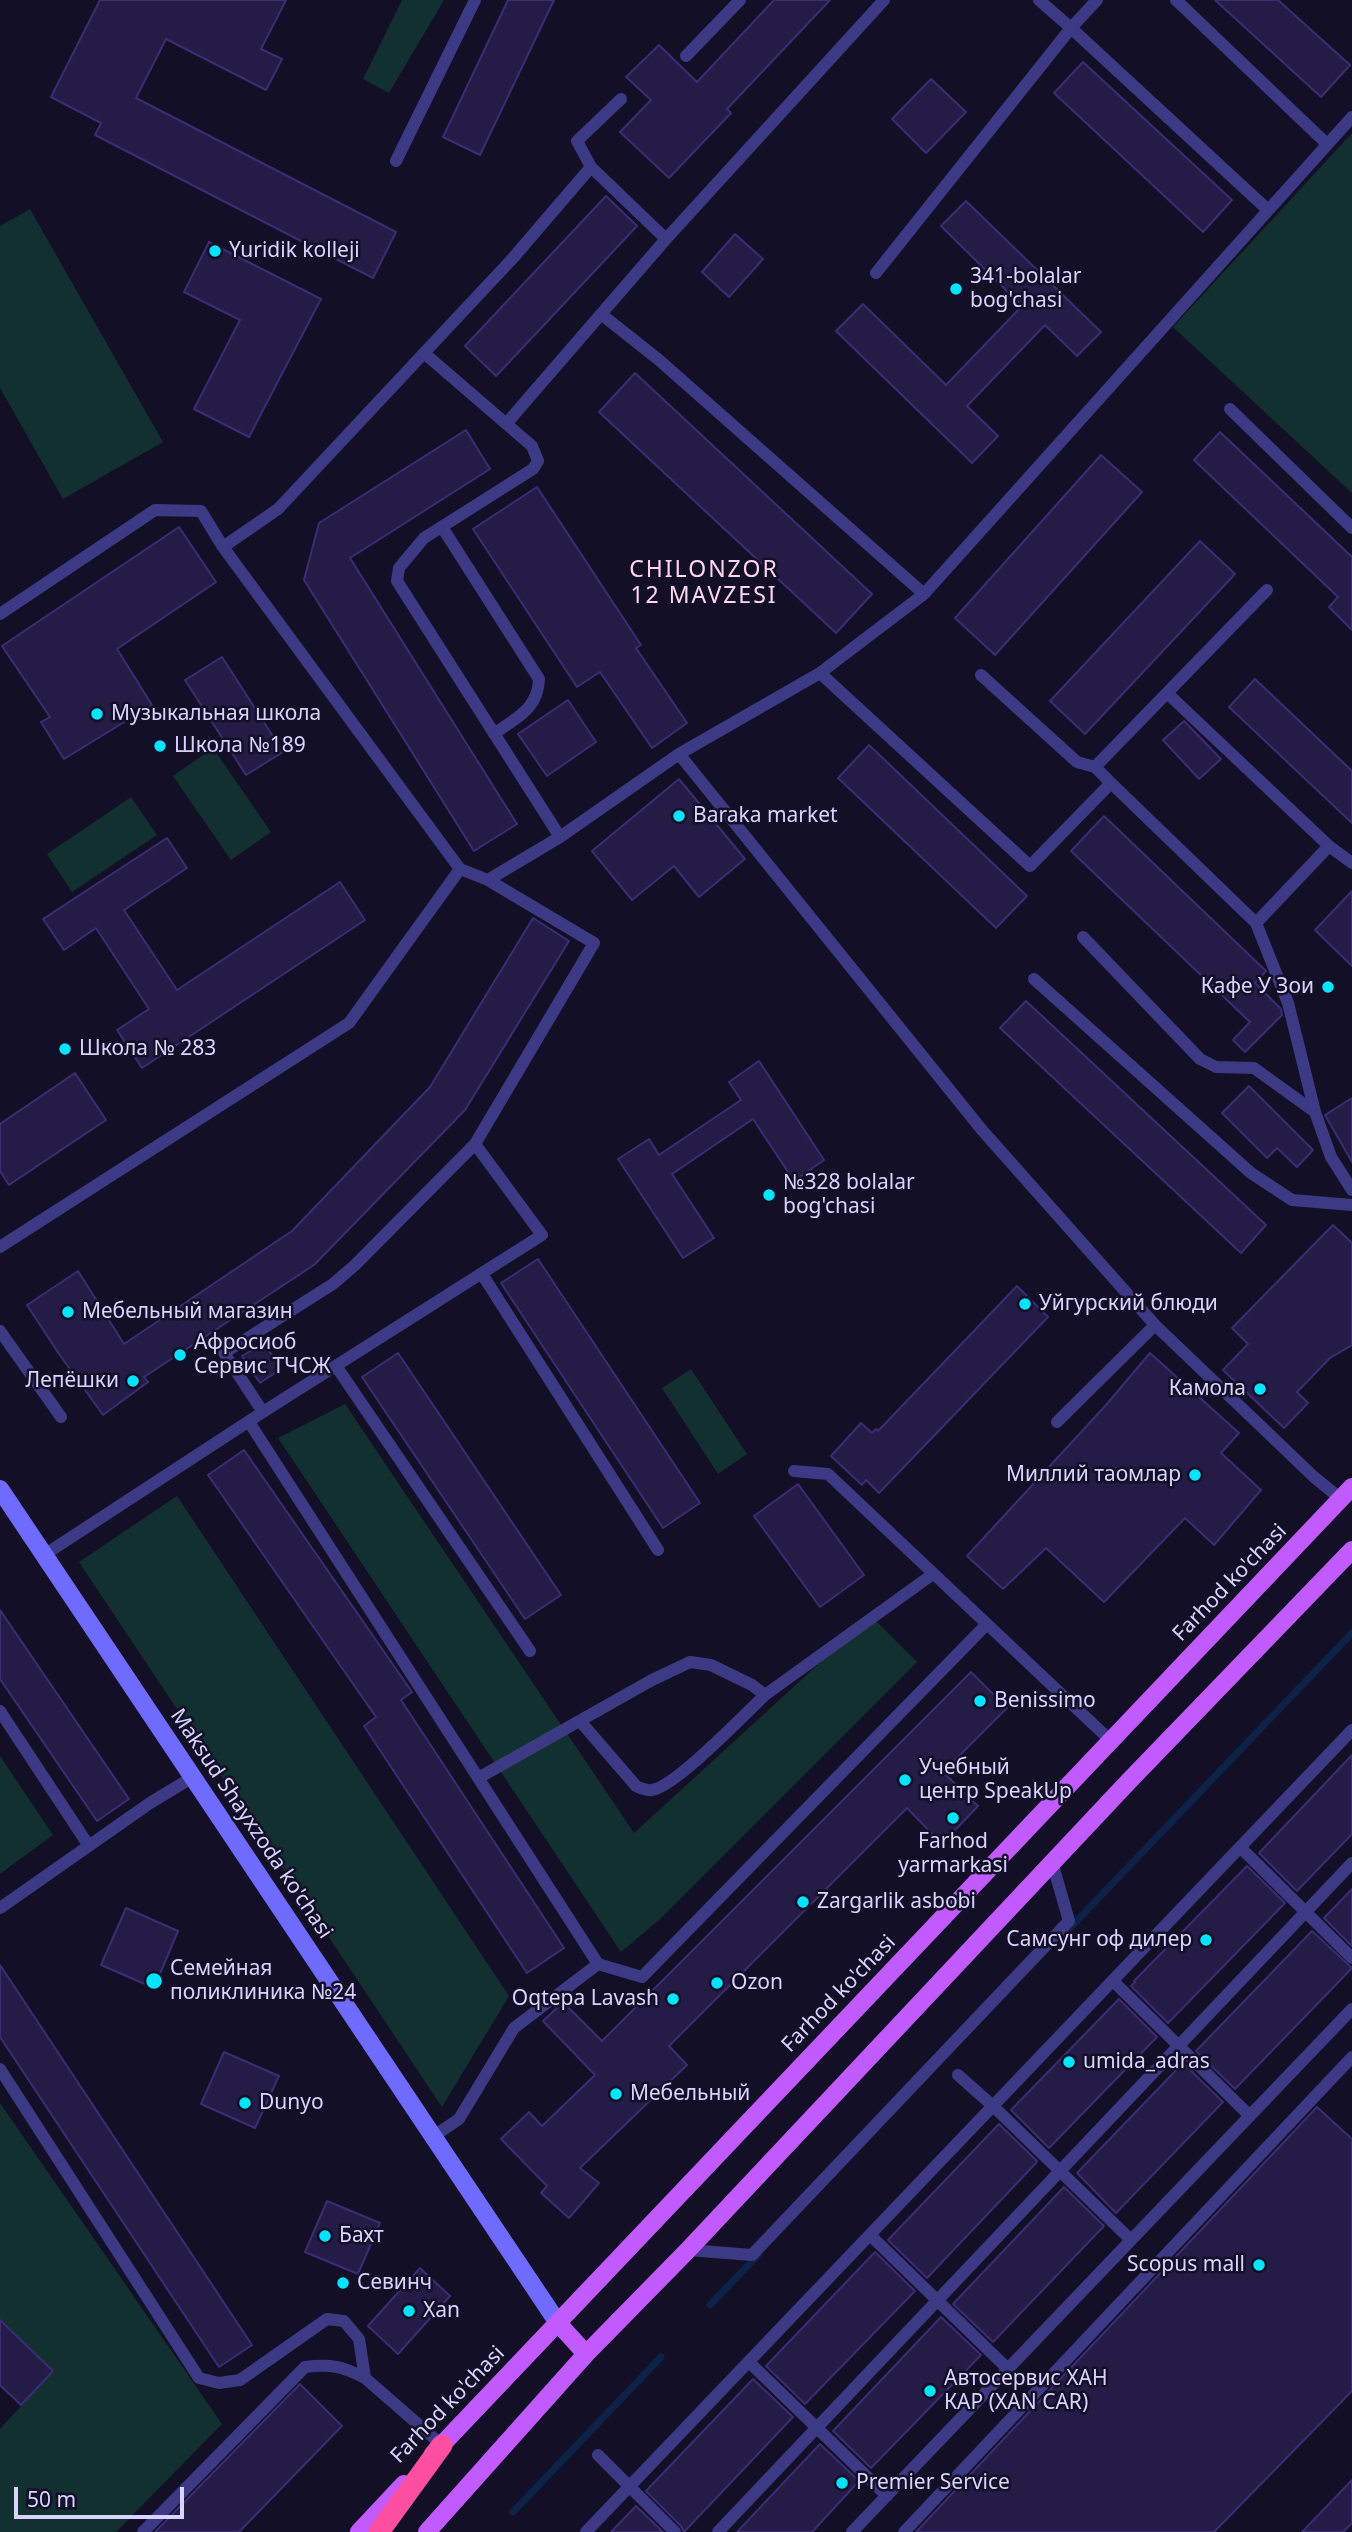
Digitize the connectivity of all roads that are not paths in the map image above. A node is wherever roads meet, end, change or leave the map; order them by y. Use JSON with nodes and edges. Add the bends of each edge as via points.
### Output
{"nodes":[{"id":1,"x":475,"y":0,"type":"edge"},
{"id":2,"x":740,"y":0,"type":"edge"},
{"id":3,"x":884,"y":0,"type":"edge"},
{"id":4,"x":1039,"y":0,"type":"edge"},
{"id":5,"x":1097,"y":0,"type":"edge"},
{"id":6,"x":1176,"y":0,"type":"edge"},
{"id":7,"x":1071,"y":28,"type":"junction"},
{"id":8,"x":686,"y":56,"type":"dead end"},
{"id":9,"x":621,"y":99,"type":"dead end"},
{"id":10,"x":1352,"y":117,"type":"edge"},
{"id":11,"x":1328,"y":144,"type":"junction"},
{"id":12,"x":396,"y":161,"type":"dead end"},
{"id":13,"x":591,"y":167,"type":"junction"},
{"id":14,"x":1268,"y":210,"type":"junction"},
{"id":15,"x":666,"y":239,"type":"junction"},
{"id":16,"x":876,"y":273,"type":"dead end"},
{"id":17,"x":601,"y":314,"type":"junction"},
{"id":18,"x":424,"y":353,"type":"junction"},
{"id":19,"x":1230,"y":409,"type":"dead end"},
{"id":20,"x":506,"y":424,"type":"junction"},
{"id":21,"x":442,"y":527,"type":"junction"},
{"id":22,"x":1352,"y":528,"type":"edge"},
{"id":23,"x":223,"y":547,"type":"junction"},
{"id":24,"x":1267,"y":590,"type":"dead end"},
{"id":25,"x":924,"y":594,"type":"junction"},
{"id":26,"x":0,"y":614,"type":"edge"},
{"id":27,"x":820,"y":673,"type":"junction"},
{"id":28,"x":981,"y":675,"type":"dead end"},
{"id":29,"x":1167,"y":693,"type":"junction"},
{"id":30,"x":494,"y":734,"type":"junction"},
{"id":31,"x":680,"y":754,"type":"junction"},
{"id":32,"x":1095,"y":767,"type":"junction"},
{"id":33,"x":1111,"y":783,"type":"junction"},
{"id":34,"x":560,"y":837,"type":"junction"},
{"id":35,"x":1329,"y":846,"type":"junction"},
{"id":36,"x":1352,"y":863,"type":"edge"},
{"id":37,"x":460,"y":869,"type":"junction"},
{"id":38,"x":488,"y":880,"type":"junction"},
{"id":39,"x":1256,"y":923,"type":"junction"},
{"id":40,"x":1083,"y":937,"type":"dead end"},
{"id":41,"x":1034,"y":979,"type":"dead end"},
{"id":42,"x":1315,"y":1112,"type":"junction"},
{"id":43,"x":475,"y":1144,"type":"junction"},
{"id":44,"x":1352,"y":1190,"type":"edge"},
{"id":45,"x":1352,"y":1205,"type":"edge"},
{"id":46,"x":0,"y":1247,"type":"edge"},
{"id":47,"x":482,"y":1274,"type":"junction"},
{"id":48,"x":1155,"y":1325,"type":"junction"},
{"id":49,"x":0,"y":1331,"type":"edge"},
{"id":50,"x":336,"y":1366,"type":"junction"},
{"id":51,"x":263,"y":1412,"type":"junction"},
{"id":52,"x":61,"y":1417,"type":"dead end"},
{"id":53,"x":249,"y":1422,"type":"junction"},
{"id":54,"x":1057,"y":1422,"type":"dead end"},
{"id":55,"x":794,"y":1471,"type":"dead end"},
{"id":56,"x":0,"y":1489,"type":"edge"},
{"id":57,"x":1346,"y":1493,"type":"edge"},
{"id":58,"x":658,"y":1550,"type":"dead end"},
{"id":59,"x":1352,"y":1550,"type":"edge"},
{"id":60,"x":44,"y":1555,"type":"junction"},
{"id":61,"x":933,"y":1574,"type":"junction"},
{"id":62,"x":986,"y":1625,"type":"junction"},
{"id":63,"x":530,"y":1651,"type":"dead end"},
{"id":64,"x":765,"y":1695,"type":"junction"},
{"id":65,"x":0,"y":1711,"type":"edge"},
{"id":66,"x":580,"y":1721,"type":"junction"},
{"id":67,"x":1352,"y":1730,"type":"edge"},
{"id":68,"x":1111,"y":1741,"type":"junction"},
{"id":69,"x":193,"y":1777,"type":"junction"},
{"id":70,"x":480,"y":1777,"type":"junction"},
{"id":71,"x":89,"y":1846,"type":"junction"},
{"id":72,"x":1240,"y":1847,"type":"junction"},
{"id":73,"x":1052,"y":1862,"type":"junction"},
{"id":74,"x":1352,"y":1863,"type":"edge"},
{"id":75,"x":0,"y":1908,"type":"edge"},
{"id":76,"x":1306,"y":1912,"type":"junction"},
{"id":77,"x":1352,"y":1958,"type":"edge"},
{"id":78,"x":598,"y":1964,"type":"junction"},
{"id":79,"x":1113,"y":1981,"type":"junction"},
{"id":80,"x":1352,"y":2009,"type":"edge"},
{"id":81,"x":1178,"y":2047,"type":"junction"},
{"id":82,"x":1352,"y":2057,"type":"edge"},
{"id":83,"x":0,"y":2069,"type":"edge"},
{"id":84,"x":958,"y":2075,"type":"dead end"},
{"id":85,"x":993,"y":2106,"type":"junction"},
{"id":86,"x":1250,"y":2116,"type":"junction"},
{"id":87,"x":434,"y":2137,"type":"junction"},
{"id":88,"x":1059,"y":2172,"type":"junction"},
{"id":89,"x":870,"y":2235,"type":"junction"},
{"id":90,"x":1131,"y":2240,"type":"junction"},
{"id":91,"x":688,"y":2250,"type":"junction"},
{"id":92,"x":936,"y":2301,"type":"junction"},
{"id":93,"x":558,"y":2323,"type":"junction"},
{"id":94,"x":586,"y":2354,"type":"junction"},
{"id":95,"x":748,"y":2362,"type":"junction"},
{"id":96,"x":1008,"y":2369,"type":"junction"},
{"id":97,"x":365,"y":2378,"type":"junction"},
{"id":98,"x":817,"y":2428,"type":"junction"},
{"id":99,"x":442,"y":2445,"type":"junction"},
{"id":100,"x":598,"y":2455,"type":"dead end"},
{"id":101,"x":630,"y":2487,"type":"junction"},
{"id":102,"x":887,"y":2496,"type":"junction"},
{"id":103,"x":143,"y":2532,"type":"edge"},
{"id":104,"x":359,"y":2532,"type":"edge"},
{"id":105,"x":379,"y":2532,"type":"edge"},
{"id":106,"x":427,"y":2532,"type":"edge"},
{"id":107,"x":586,"y":2532,"type":"edge"},
{"id":108,"x":675,"y":2532,"type":"edge"},
{"id":109,"x":718,"y":2532,"type":"edge"},
{"id":110,"x":852,"y":2532,"type":"edge"},
{"id":111,"x":905,"y":2532,"type":"edge"}],
"edges":[{"from":1,"to":12,"type":"lane"},
{"from":2,"to":8,"type":"lane"},
{"from":3,"to":15,"type":"lane"},
{"from":4,"to":7,"type":"lane"},
{"from":5,"to":7,"type":"lane"},
{"from":6,"to":11,"type":"lane"},
{"from":7,"to":14,"type":"lane"},
{"from":7,"to":16,"type":"lane"},
{"from":9,"to":13,"type":"lane","via":[[577,141]]},
{"from":10,"to":11,"type":"lane"},
{"from":11,"to":14,"type":"lane"},
{"from":13,"to":15,"type":"lane"},
{"from":13,"to":18,"type":"lane"},
{"from":14,"to":25,"type":"lane"},
{"from":15,"to":17,"type":"lane"},
{"from":17,"to":20,"type":"lane"},
{"from":17,"to":25,"type":"lane"},
{"from":18,"to":20,"type":"lane"},
{"from":18,"to":23,"type":"lane","via":[[278,509]]},
{"from":19,"to":22,"type":"lane"},
{"from":20,"to":21,"type":"lane","via":[[533,446],[538,461],[533,469]]},
{"from":21,"to":30,"type":"lane","via":[[424,538],[399,568],[397,581]]},
{"from":21,"to":30,"type":"lane","via":[[539,679],[533,705]]},
{"from":23,"to":26,"type":"lane","via":[[201,511],[155,510]]},
{"from":23,"to":37,"type":"lane"},
{"from":24,"to":29,"type":"lane"},
{"from":25,"to":27,"type":"lane"},
{"from":27,"to":31,"type":"lane"},
{"from":27,"to":33,"type":"lane","via":[[1030,866]]},
{"from":28,"to":32,"type":"lane","via":[[1077,762]]},
{"from":29,"to":32,"type":"lane"},
{"from":29,"to":35,"type":"lane"},
{"from":30,"to":34,"type":"lane"},
{"from":31,"to":34,"type":"lane"},
{"from":31,"to":48,"type":"lane","via":[[982,1130]]},
{"from":32,"to":33,"type":"lane"},
{"from":33,"to":39,"type":"lane"},
{"from":34,"to":38,"type":"lane"},
{"from":35,"to":36,"type":"lane"},
{"from":35,"to":39,"type":"lane"},
{"from":37,"to":38,"type":"lane"},
{"from":37,"to":46,"type":"lane","via":[[349,1023]]},
{"from":38,"to":43,"type":"lane","via":[[594,943]]},
{"from":39,"to":42,"type":"lane","via":[[1288,1003]]},
{"from":40,"to":42,"type":"lane","via":[[1200,1059],[1216,1067],[1254,1068]]},
{"from":41,"to":45,"type":"lane","via":[[1251,1173],[1292,1200]]},
{"from":42,"to":44,"type":"lane","via":[[1331,1157]]},
{"from":43,"to":47,"type":"lane","via":[[542,1235]]},
{"from":43,"to":51,"type":"lane","via":[[333,1284],[224,1353]]},
{"from":47,"to":50,"type":"lane"},
{"from":47,"to":58,"type":"lane"},
{"from":48,"to":54,"type":"lane"},
{"from":48,"to":57,"type":"lane","via":[[1314,1477]]},
{"from":49,"to":52,"type":"lane"},
{"from":50,"to":51,"type":"lane"},
{"from":50,"to":63,"type":"lane"},
{"from":51,"to":53,"type":"lane"},
{"from":53,"to":60,"type":"lane"},
{"from":53,"to":70,"type":"lane"},
{"from":55,"to":61,"type":"lane","via":[[828,1474]]},
{"from":56,"to":60,"type":"street","name":"Maksud Shayxzoda ko'chasi"},
{"from":57,"to":68,"type":"main road","name":"Farhod ko'chasi"},
{"from":59,"to":73,"type":"main road"},
{"from":60,"to":69,"type":"street","name":"Maksud Shayxzoda ko'chasi"},
{"from":61,"to":62,"type":"lane"},
{"from":61,"to":64,"type":"lane"},
{"from":62,"to":68,"type":"lane"},
{"from":62,"to":78,"type":"lane","via":[[642,1977]]},
{"from":64,"to":66,"type":"lane","via":[[711,1665],[690,1662]]},
{"from":64,"to":66,"type":"lane","via":[[688,1767],[654,1790],[636,1786]]},
{"from":65,"to":71,"type":"lane"},
{"from":66,"to":70,"type":"lane"},
{"from":67,"to":72,"type":"lane"},
{"from":68,"to":93,"type":"main road","name":"Farhod ko'chasi"},
{"from":69,"to":71,"type":"lane"},
{"from":69,"to":87,"type":"street","name":"Maksud Shayxzoda ko'chasi"},
{"from":70,"to":78,"type":"lane"},
{"from":71,"to":75,"type":"lane"},
{"from":72,"to":76,"type":"lane"},
{"from":72,"to":79,"type":"lane"},
{"from":73,"to":91,"type":"main road"},
{"from":73,"to":91,"type":"lane","via":[[1069,1921],[752,2255]]},
{"from":74,"to":76,"type":"lane"},
{"from":76,"to":77,"type":"lane"},
{"from":76,"to":81,"type":"lane"},
{"from":78,"to":87,"type":"lane","via":[[514,2028],[459,2119]]},
{"from":79,"to":81,"type":"lane"},
{"from":79,"to":85,"type":"lane"},
{"from":80,"to":86,"type":"lane"},
{"from":81,"to":86,"type":"lane"},
{"from":81,"to":88,"type":"lane"},
{"from":82,"to":111,"type":"lane"},
{"from":83,"to":97,"type":"lane","via":[[199,2378],[219,2383],[240,2381],[327,2319],[344,2321],[359,2339]]},
{"from":84,"to":85,"type":"lane"},
{"from":85,"to":88,"type":"lane"},
{"from":85,"to":89,"type":"lane"},
{"from":86,"to":90,"type":"lane"},
{"from":87,"to":93,"type":"street","name":"Maksud Shayxzoda ko'chasi"},
{"from":88,"to":90,"type":"lane"},
{"from":88,"to":92,"type":"lane"},
{"from":89,"to":92,"type":"lane"},
{"from":89,"to":95,"type":"lane"},
{"from":90,"to":96,"type":"lane"},
{"from":91,"to":94,"type":"main road"},
{"from":92,"to":96,"type":"lane"},
{"from":92,"to":98,"type":"lane"},
{"from":93,"to":94,"type":"main road","name":"Maksud Shayxzoda ko'chasi"},
{"from":93,"to":99,"type":"main road","name":"Farhod ko'chasi"},
{"from":94,"to":106,"type":"main road"},
{"from":95,"to":98,"type":"lane"},
{"from":95,"to":101,"type":"lane"},
{"from":96,"to":102,"type":"lane"},
{"from":97,"to":99,"type":"lane"},
{"from":97,"to":103,"type":"lane","via":[[343,2367],[305,2367]]},
{"from":98,"to":102,"type":"lane"},
{"from":98,"to":109,"type":"lane"},
{"from":99,"to":104,"type":"main road","name":"Farhod ko'chasi"},
{"from":99,"to":105,"type":"highway"},
{"from":100,"to":101,"type":"lane"},
{"from":101,"to":107,"type":"lane"},
{"from":101,"to":108,"type":"lane"},
{"from":102,"to":110,"type":"lane"}]}
